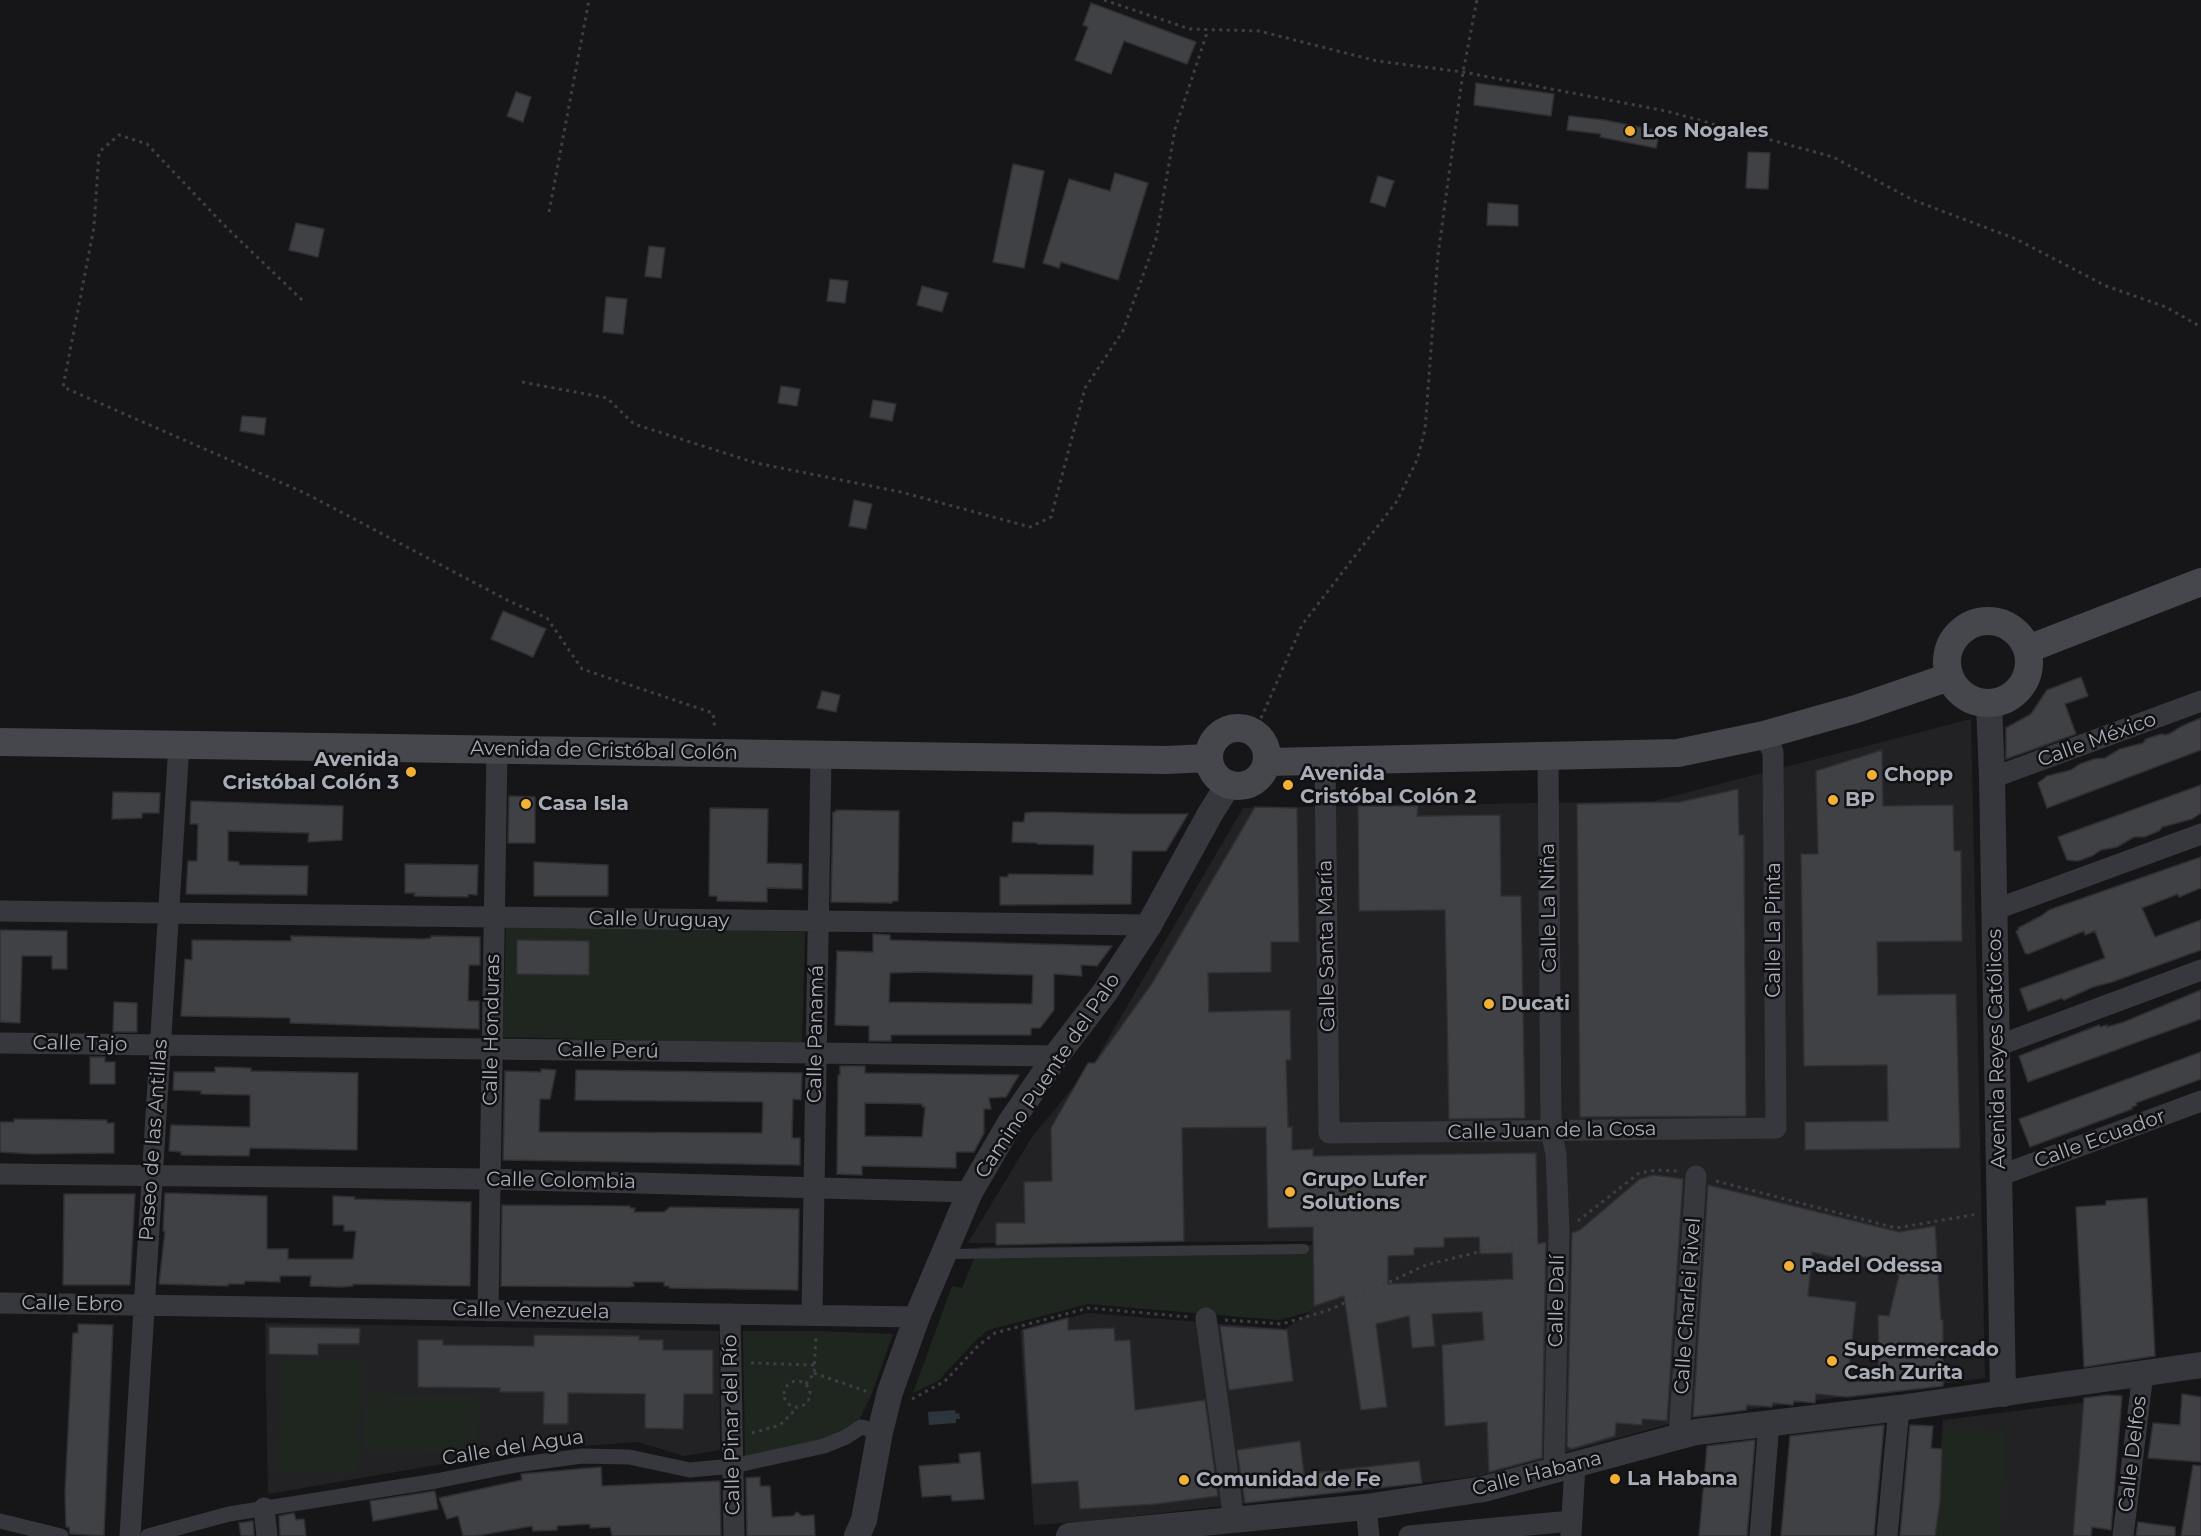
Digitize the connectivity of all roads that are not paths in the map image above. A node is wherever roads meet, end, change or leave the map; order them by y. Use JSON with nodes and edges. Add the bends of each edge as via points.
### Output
{"nodes":[{"id":1,"x":2201,"y":582,"type":"edge"},
{"id":2,"x":2028,"y":649,"type":"junction"},
{"id":3,"x":1949,"y":676,"type":"junction"},
{"id":4,"x":2201,"y":701,"type":"edge"},
{"id":5,"x":1989,"y":704,"type":"junction"},
{"id":6,"x":1764,"y":735,"type":"junction"},
{"id":7,"x":0,"y":742,"type":"edge"},
{"id":8,"x":179,"y":744,"type":"junction"},
{"id":9,"x":497,"y":749,"type":"junction"},
{"id":10,"x":821,"y":754,"type":"junction"},
{"id":11,"x":1548,"y":756,"type":"junction"},
{"id":12,"x":1208,"y":758,"type":"junction"},
{"id":13,"x":1325,"y":760,"type":"junction"},
{"id":14,"x":1268,"y":762,"type":"junction"},
{"id":15,"x":1992,"y":778,"type":"junction"},
{"id":16,"x":1228,"y":785,"type":"junction"},
{"id":17,"x":2201,"y":834,"type":"edge"},
{"id":18,"x":1994,"y":910,"type":"junction"},
{"id":19,"x":0,"y":911,"type":"edge"},
{"id":20,"x":168,"y":914,"type":"junction"},
{"id":21,"x":494,"y":918,"type":"junction"},
{"id":22,"x":818,"y":921,"type":"junction"},
{"id":23,"x":1149,"y":925,"type":"junction"},
{"id":24,"x":2201,"y":970,"type":"edge"},
{"id":25,"x":0,"y":1043,"type":"edge"},
{"id":26,"x":160,"y":1045,"type":"junction"},
{"id":27,"x":1997,"y":1046,"type":"junction"},
{"id":28,"x":492,"y":1049,"type":"junction"},
{"id":29,"x":816,"y":1054,"type":"junction"},
{"id":30,"x":1056,"y":1056,"type":"junction"},
{"id":31,"x":2201,"y":1101,"type":"edge"},
{"id":32,"x":1776,"y":1128,"type":"joint"},
{"id":33,"x":1551,"y":1131,"type":"junction"},
{"id":34,"x":1329,"y":1133,"type":"joint"},
{"id":35,"x":0,"y":1174,"type":"edge"},
{"id":36,"x":152,"y":1176,"type":"junction"},
{"id":37,"x":1696,"y":1176,"type":"road end"},
{"id":38,"x":1999,"y":1176,"type":"junction"},
{"id":39,"x":490,"y":1179,"type":"junction"},
{"id":40,"x":814,"y":1188,"type":"junction"},
{"id":41,"x":970,"y":1192,"type":"junction"},
{"id":42,"x":1304,"y":1249,"type":"dead end"},
{"id":43,"x":943,"y":1254,"type":"junction"},
{"id":44,"x":0,"y":1303,"type":"edge"},
{"id":45,"x":144,"y":1305,"type":"junction"},
{"id":46,"x":488,"y":1311,"type":"junction"},
{"id":47,"x":730,"y":1314,"type":"junction"},
{"id":48,"x":917,"y":1317,"type":"junction"},
{"id":49,"x":1206,"y":1318,"type":"road end"},
{"id":50,"x":814,"y":1323,"type":"junction"},
{"id":51,"x":2201,"y":1365,"type":"edge"},
{"id":52,"x":2143,"y":1373,"type":"junction"},
{"id":53,"x":2002,"y":1394,"type":"junction"},
{"id":54,"x":1899,"y":1408,"type":"junction"},
{"id":55,"x":1769,"y":1423,"type":"junction"},
{"id":56,"x":880,"y":1432,"type":"junction"},
{"id":57,"x":1679,"y":1436,"type":"junction"},
{"id":58,"x":733,"y":1466,"type":"junction"},
{"id":59,"x":1565,"y":1468,"type":"junction"},
{"id":60,"x":1366,"y":1507,"type":"junction"},
{"id":61,"x":264,"y":1509,"type":"junction"},
{"id":62,"x":0,"y":1521,"type":"edge"},
{"id":63,"x":1247,"y":1525,"type":"edge"},
{"id":64,"x":1572,"y":1529,"type":"edge"},
{"id":65,"x":864,"y":1531,"type":"edge"},
{"id":66,"x":1096,"y":1535,"type":"edge"},
{"id":67,"x":61,"y":1536,"type":"edge"},
{"id":68,"x":130,"y":1536,"type":"edge"},
{"id":69,"x":148,"y":1536,"type":"edge"},
{"id":70,"x":267,"y":1536,"type":"edge"},
{"id":71,"x":735,"y":1536,"type":"edge"},
{"id":72,"x":1069,"y":1536,"type":"edge"},
{"id":73,"x":1369,"y":1536,"type":"edge"},
{"id":74,"x":1409,"y":1536,"type":"edge"},
{"id":75,"x":1760,"y":1536,"type":"edge"},
{"id":76,"x":1887,"y":1536,"type":"edge"},
{"id":77,"x":2123,"y":1536,"type":"edge"}],
"edges":[{"from":1,"to":2,"type":"main road"},
{"from":2,"to":3,"type":"main road","via":[[2012,628],[1987,621],[1974,623],[1954,639],[1947,657]]},
{"from":2,"to":5,"type":"main road","via":[[2028,675],[2022,686],[2002,702]]},
{"from":3,"to":5,"type":"main road","via":[[1965,696]]},
{"from":3,"to":6,"type":"main road","via":[[1856,709]]},
{"from":4,"to":15,"type":"street","name":"Calle México"},
{"from":5,"to":15,"type":"street","name":"Avenida Reyes Católicos"},
{"from":6,"to":11,"type":"main road","via":[[1678,753]]},
{"from":6,"to":32,"type":"street","name":"Calle La Pinta","via":[[1773,752]]},
{"from":7,"to":8,"type":"main road","name":"Avenida de Cristóbal Colón"},
{"from":8,"to":9,"type":"main road","name":"Avenida de Cristóbal Colón"},
{"from":8,"to":20,"type":"street","name":"Paseo de las Antillas"},
{"from":9,"to":10,"type":"main road","name":"Avenida de Cristóbal Colón"},
{"from":9,"to":21,"type":"street","name":"Calle Honduras"},
{"from":10,"to":12,"type":"main road","name":"Avenida de Cristóbal Colón"},
{"from":10,"to":22,"type":"street","name":"Calle Panamá"},
{"from":11,"to":13,"type":"main road"},
{"from":11,"to":33,"type":"street","name":"Calle La Niña"},
{"from":12,"to":14,"type":"main road","via":[[1210,745],[1220,732],[1235,727],[1255,732],[1266,744]]},
{"from":12,"to":16,"type":"main road","via":[[1214,776]]},
{"from":13,"to":14,"type":"main road"},
{"from":13,"to":34,"type":"street","name":"Calle Santa María"},
{"from":14,"to":16,"type":"main road","via":[[1261,776],[1245,786]]},
{"from":15,"to":18,"type":"street","name":"Avenida Reyes Católicos"},
{"from":16,"to":23,"type":"street","name":"Camino Puente del Palo"},
{"from":17,"to":18,"type":"street"},
{"from":18,"to":27,"type":"street","name":"Avenida Reyes Católicos"},
{"from":19,"to":20,"type":"street","name":"Calle Uruguay"},
{"from":20,"to":21,"type":"street","name":"Calle Uruguay"},
{"from":20,"to":26,"type":"street","name":"Paseo de las Antillas"},
{"from":21,"to":22,"type":"street","name":"Calle Uruguay"},
{"from":21,"to":28,"type":"street","name":"Calle Honduras"},
{"from":22,"to":23,"type":"street","name":"Calle Uruguay"},
{"from":22,"to":29,"type":"street","name":"Calle Panamá"},
{"from":23,"to":30,"type":"street","name":"Camino Puente del Palo"},
{"from":24,"to":27,"type":"street"},
{"from":25,"to":26,"type":"street","name":"Calle Tajo"},
{"from":26,"to":28,"type":"street","name":"Calle Perú"},
{"from":26,"to":36,"type":"street","name":"Paseo de las Antillas"},
{"from":27,"to":38,"type":"street","name":"Avenida Reyes Católicos"},
{"from":28,"to":29,"type":"street","name":"Calle Perú"},
{"from":28,"to":39,"type":"street","name":"Calle Honduras"},
{"from":29,"to":30,"type":"street","name":"Calle Perú"},
{"from":29,"to":40,"type":"street","name":"Calle Panamá"},
{"from":30,"to":41,"type":"street","name":"Camino Puente del Palo"},
{"from":31,"to":38,"type":"street","name":"Calle Ecuador"},
{"from":32,"to":33,"type":"street","name":"Calle Juan de la Cosa"},
{"from":33,"to":34,"type":"street","name":"Calle Juan de la Cosa"},
{"from":33,"to":59,"type":"street","name":"Calle Dalí","via":[[1556,1154]]},
{"from":35,"to":36,"type":"street","name":"Calle Colombia"},
{"from":36,"to":39,"type":"street","name":"Calle Colombia"},
{"from":36,"to":45,"type":"street","name":"Paseo de las Antillas"},
{"from":37,"to":57,"type":"street","name":"Calle Charlei Rivel"},
{"from":38,"to":53,"type":"street","name":"Avenida Reyes Católicos"},
{"from":39,"to":40,"type":"street","name":"Calle Colombia"},
{"from":39,"to":46,"type":"street","name":"Calle Honduras"},
{"from":40,"to":41,"type":"street","name":"Calle Colombia"},
{"from":40,"to":50,"type":"street","name":"Calle Panamá"},
{"from":41,"to":43,"type":"street","name":"Camino Puente del Palo"},
{"from":42,"to":43,"type":"lane"},
{"from":43,"to":48,"type":"street","name":"Camino Puente del Palo"},
{"from":44,"to":45,"type":"street","name":"Calle Ebro"},
{"from":45,"to":46,"type":"street","name":"Calle Venezuela"},
{"from":45,"to":68,"type":"street","name":"Paseo de las Antillas"},
{"from":46,"to":47,"type":"street","name":"Calle Venezuela"},
{"from":47,"to":50,"type":"street","name":"Calle Venezuela"},
{"from":47,"to":58,"type":"street","name":"Calle Pinar del Río"},
{"from":48,"to":50,"type":"street","name":"Calle Venezuela"},
{"from":48,"to":56,"type":"street","name":"Camino Puente del Palo","via":[[881,1393]]},
{"from":49,"to":63,"type":"street"},
{"from":51,"to":52,"type":"street","name":"Calle Habana"},
{"from":52,"to":53,"type":"street","name":"Calle Habana"},
{"from":52,"to":77,"type":"street","name":"Calle Delfos"},
{"from":53,"to":54,"type":"street","name":"Calle Habana"},
{"from":54,"to":55,"type":"street","name":"Calle Habana"},
{"from":54,"to":76,"type":"street"},
{"from":55,"to":57,"type":"street","name":"Calle Habana"},
{"from":55,"to":75,"type":"street"},
{"from":56,"to":58,"type":"street","name":"Calle del Agua","via":[[861,1427],[824,1446]]},
{"from":56,"to":65,"type":"street","name":"Camino Puente del Palo"},
{"from":57,"to":59,"type":"street","name":"Calle Habana"},
{"from":58,"to":61,"type":"street","name":"Calle del Agua","via":[[690,1470],[629,1457],[582,1456]]},
{"from":58,"to":71,"type":"street","name":"Calle Pinar del Río"},
{"from":59,"to":60,"type":"street","name":"Calle Habana","via":[[1484,1489]]},
{"from":59,"to":64,"type":"street","name":"Calle Dalí"},
{"from":60,"to":63,"type":"street","name":"Calle Habana"},
{"from":60,"to":73,"type":"street"},
{"from":61,"to":69,"type":"street","name":"Calle del Agua","via":[[229,1514]]},
{"from":61,"to":70,"type":"street"},
{"from":62,"to":67,"type":"street"},
{"from":63,"to":66,"type":"street","name":"Calle Habana"},
{"from":64,"to":74,"type":"street"},
{"from":66,"to":72,"type":"street","name":"Calle Habana"}]}
